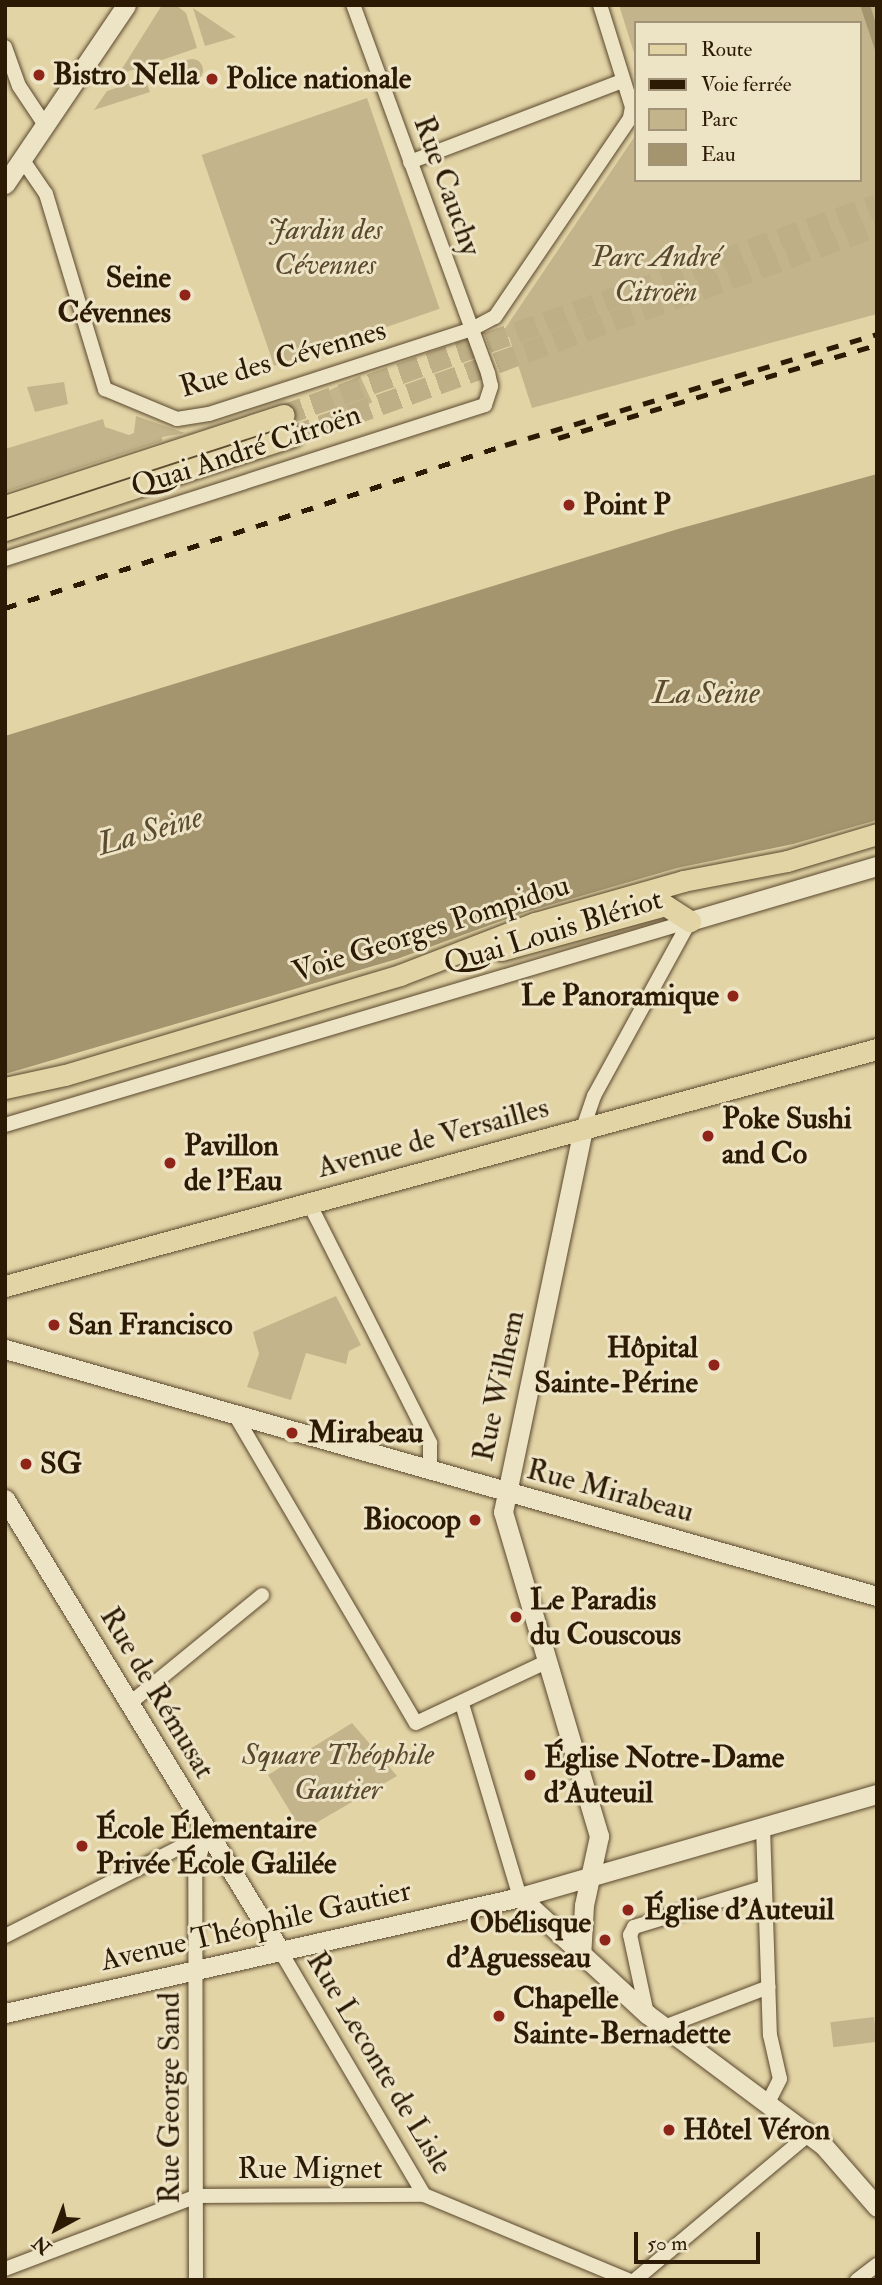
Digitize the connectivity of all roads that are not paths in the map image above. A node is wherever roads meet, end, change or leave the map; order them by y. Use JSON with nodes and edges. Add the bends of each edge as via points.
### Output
{"nodes":[{"id":1,"x":126,"y":5,"type":"edge"},
{"id":2,"x":353,"y":5,"type":"edge"},
{"id":3,"x":600,"y":5,"type":"edge"},
{"id":4,"x":5,"y":47,"type":"edge"},
{"id":5,"x":619,"y":82,"type":"dead end"},
{"id":6,"x":45,"y":125,"type":"junction"},
{"id":7,"x":22,"y":159,"type":"junction"},
{"id":8,"x":410,"y":162,"type":"junction"},
{"id":9,"x":5,"y":184,"type":"edge"},
{"id":10,"x":472,"y":330,"type":"junction"},
{"id":11,"x":491,"y":386,"type":"joint"},
{"id":12,"x":284,"y":415,"type":"tunnel mouth"},
{"id":13,"x":292,"y":436,"type":"tunnel mouth"},
{"id":14,"x":5,"y":506,"type":"edge"},
{"id":15,"x":5,"y":530,"type":"edge"},
{"id":16,"x":5,"y":559,"type":"edge"},
{"id":17,"x":877,"y":834,"type":"edge"},
{"id":18,"x":877,"y":866,"type":"edge"},
{"id":19,"x":690,"y":921,"type":"junction"},
{"id":20,"x":440,"y":960,"type":"junction"},
{"id":21,"x":877,"y":1049,"type":"edge"},
{"id":22,"x":5,"y":1088,"type":"edge"},
{"id":23,"x":5,"y":1125,"type":"edge"},
{"id":24,"x":583,"y":1128,"type":"junction"},
{"id":25,"x":309,"y":1203,"type":"junction"},
{"id":26,"x":5,"y":1286,"type":"edge"},
{"id":27,"x":5,"y":1349,"type":"edge"},
{"id":28,"x":233,"y":1413,"type":"junction"},
{"id":29,"x":430,"y":1470,"type":"junction"},
{"id":30,"x":507,"y":1493,"type":"junction"},
{"id":31,"x":5,"y":1499,"type":"edge"},
{"id":32,"x":11,"y":1519,"type":"edge"},
{"id":33,"x":262,"y":1595,"type":"dead end"},
{"id":34,"x":877,"y":1596,"type":"edge"},
{"id":35,"x":546,"y":1662,"type":"junction"},
{"id":36,"x":461,"y":1703,"type":"junction"},
{"id":37,"x":130,"y":1704,"type":"junction"},
{"id":38,"x":877,"y":1794,"type":"edge"},
{"id":39,"x":763,"y":1827,"type":"junction"},
{"id":40,"x":206,"y":1834,"type":"junction"},
{"id":41,"x":590,"y":1877,"type":"junction"},
{"id":42,"x":765,"y":1887,"type":"junction"},
{"id":43,"x":520,"y":1897,"type":"junction"},
{"id":44,"x":5,"y":1936,"type":"edge"},
{"id":45,"x":281,"y":1952,"type":"junction"},
{"id":46,"x":581,"y":1958,"type":"junction"},
{"id":47,"x":197,"y":1971,"type":"junction"},
{"id":48,"x":768,"y":1987,"type":"junction"},
{"id":49,"x":5,"y":2013,"type":"edge"},
{"id":50,"x":647,"y":2014,"type":"junction"},
{"id":51,"x":664,"y":2027,"type":"junction"},
{"id":52,"x":768,"y":2103,"type":"junction"},
{"id":53,"x":809,"y":2134,"type":"junction"},
{"id":54,"x":424,"y":2195,"type":"junction"},
{"id":55,"x":197,"y":2196,"type":"junction"},
{"id":56,"x":877,"y":2207,"type":"edge"},
{"id":57,"x":877,"y":2265,"type":"edge"},
{"id":58,"x":5,"y":2269,"type":"edge"},
{"id":59,"x":196,"y":2280,"type":"edge"},
{"id":60,"x":628,"y":2280,"type":"edge"},
{"id":61,"x":635,"y":2280,"type":"edge"},
{"id":62,"x":857,"y":2280,"type":"edge"}],
"edges":[{"from":1,"to":6,"type":"street"},
{"from":2,"to":8,"type":"street","name":"Rue Cauchy"},
{"from":3,"to":10,"type":"street","name":"Rue des Cévennes","via":[[632,107],[630,118],[495,317]]},
{"from":4,"to":6,"type":"street","via":[[19,86]]},
{"from":5,"to":8,"type":"street"},
{"from":6,"to":7,"type":"street"},
{"from":7,"to":9,"type":"street"},
{"from":7,"to":10,"type":"street","name":"Rue des Cévennes","via":[[46,194],[105,389],[144,408],[177,419],[209,414]]},
{"from":8,"to":10,"type":"street","name":"Rue Cauchy"},
{"from":10,"to":11,"type":"street","name":"Rue Cauchy"},
{"from":11,"to":16,"type":"street","name":"Quai André Citroën","via":[[485,405],[472,412]]},
{"from":12,"to":14,"type":"main road","name":"Quai André Citroën"},
{"from":13,"to":15,"type":"main road","name":"Quai André Citroën"},
{"from":17,"to":20,"type":"main road","name":"Voie Georges Pompidou","via":[[535,923]]},
{"from":18,"to":19,"type":"street","name":"Quai Louis Blériot"},
{"from":19,"to":20,"type":"main road","via":[[665,905],[494,952]]},
{"from":19,"to":23,"type":"street","name":"Quai Louis Blériot"},
{"from":19,"to":24,"type":"street","name":"Rue Wilhem","via":[[594,1096]]},
{"from":20,"to":22,"type":"main road","name":"Voie Georges Pompidou","via":[[65,1075]]},
{"from":21,"to":24,"type":"main road","name":"Avenue de Versailles"},
{"from":24,"to":25,"type":"main road","name":"Avenue de Versailles"},
{"from":24,"to":30,"type":"street","name":"Rue Wilhem"},
{"from":25,"to":26,"type":"main road","name":"Avenue de Versailles"},
{"from":25,"to":29,"type":"street","via":[[430,1443]]},
{"from":27,"to":28,"type":"street","name":"Rue Mirabeau"},
{"from":28,"to":29,"type":"street","name":"Rue Mirabeau"},
{"from":28,"to":36,"type":"street","via":[[416,1723]]},
{"from":29,"to":30,"type":"street","name":"Rue Mirabeau"},
{"from":30,"to":34,"type":"street","name":"Rue Mirabeau"},
{"from":30,"to":35,"type":"street","name":"Rue Wilhem","via":[[503,1512]]},
{"from":31,"to":32,"type":"street","name":"Rue de Rémusat"},
{"from":32,"to":37,"type":"street","name":"Rue de Rémusat"},
{"from":33,"to":37,"type":"street"},
{"from":35,"to":36,"type":"street"},
{"from":35,"to":41,"type":"street","name":"Rue Wilhem","via":[[599,1836]]},
{"from":36,"to":43,"type":"street"},
{"from":37,"to":40,"type":"street","name":"Rue de Rémusat"},
{"from":38,"to":39,"type":"street","name":"Avenue Théophile Gautier"},
{"from":39,"to":41,"type":"street","name":"Avenue Théophile Gautier"},
{"from":39,"to":42,"type":"street"},
{"from":40,"to":44,"type":"street"},
{"from":40,"to":45,"type":"street","name":"Rue de Rémusat"},
{"from":40,"to":47,"type":"street","name":"Rue George Sand","via":[[195,1871]]},
{"from":41,"to":43,"type":"street","name":"Avenue Théophile Gautier"},
{"from":41,"to":46,"type":"street","name":"Rue Wilhem"},
{"from":42,"to":48,"type":"street"},
{"from":42,"to":50,"type":"street","via":[[634,1927],[630,1935]]},
{"from":43,"to":45,"type":"street","name":"Avenue Théophile Gautier"},
{"from":43,"to":46,"type":"street"},
{"from":45,"to":47,"type":"street","name":"Avenue Théophile Gautier"},
{"from":45,"to":54,"type":"street","name":"Rue Leconte de Lisle"},
{"from":46,"to":50,"type":"street"},
{"from":47,"to":49,"type":"street","name":"Avenue Théophile Gautier"},
{"from":47,"to":55,"type":"street","name":"Rue George Sand"},
{"from":48,"to":51,"type":"street"},
{"from":48,"to":52,"type":"street","via":[[770,2035],[780,2079]]},
{"from":50,"to":51,"type":"street"},
{"from":51,"to":52,"type":"street"},
{"from":52,"to":53,"type":"street"},
{"from":53,"to":56,"type":"street","via":[[854,2176]]},
{"from":53,"to":61,"type":"street"},
{"from":54,"to":55,"type":"street","name":"Rue Mignet"},
{"from":54,"to":60,"type":"street","name":"Rue Leconte de Lisle"},
{"from":55,"to":58,"type":"street"},
{"from":55,"to":59,"type":"street","name":"Rue George Sand"},
{"from":57,"to":62,"type":"street"}]}
